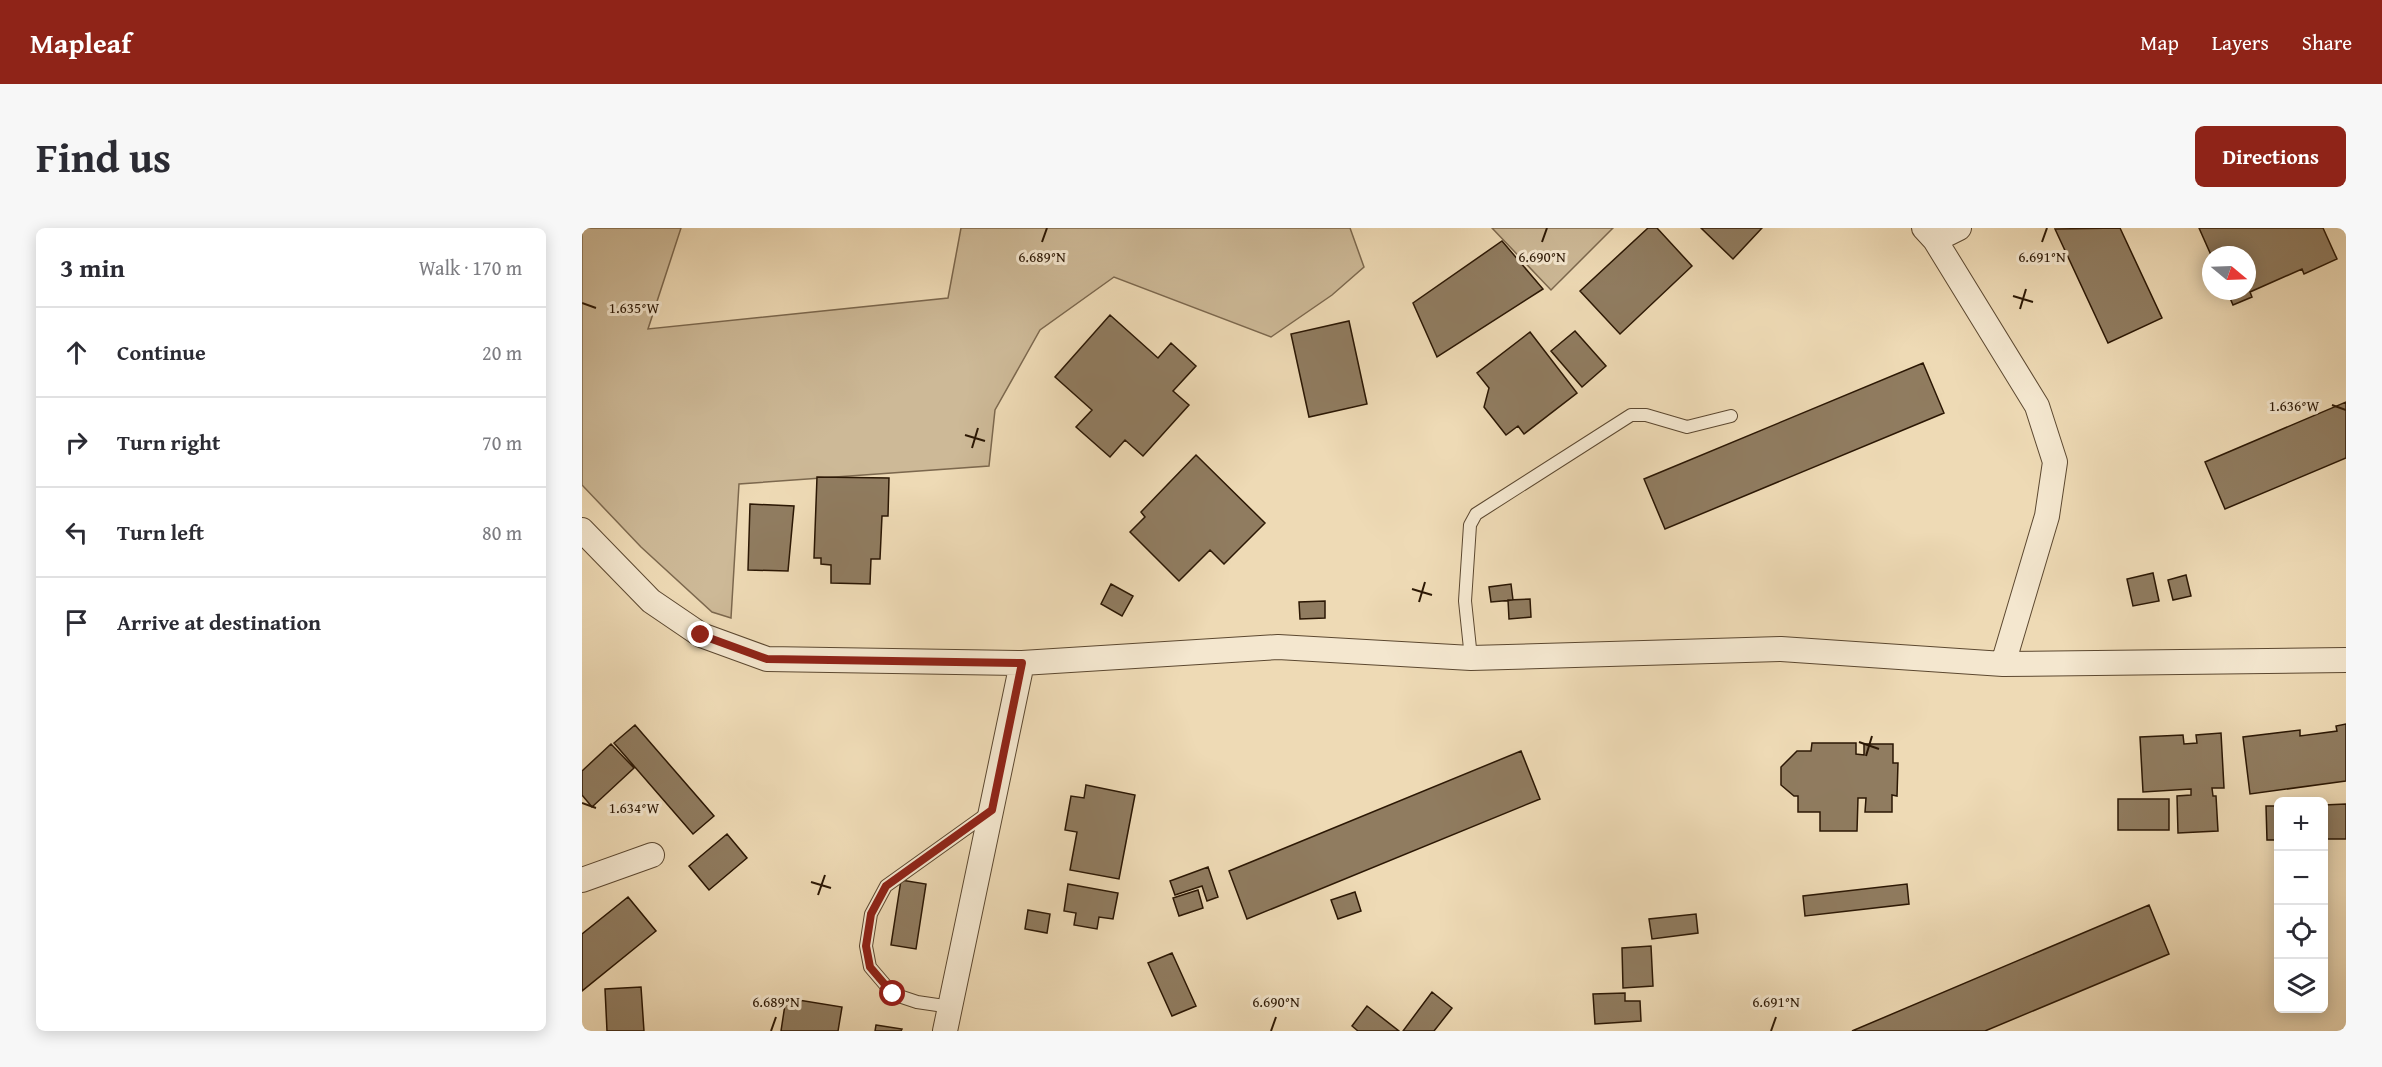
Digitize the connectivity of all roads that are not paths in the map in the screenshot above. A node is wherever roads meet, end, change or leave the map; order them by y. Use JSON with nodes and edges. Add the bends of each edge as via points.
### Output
{"nodes":[{"id":1,"x":1959,"y":228,"type":"edge"},
{"id":2,"x":1929,"y":234,"type":"edge"},
{"id":3,"x":1731,"y":416,"type":"dead end"},
{"id":4,"x":582,"y":530,"type":"edge"},
{"id":5,"x":1471,"y":658,"type":"junction"},
{"id":6,"x":2346,"y":660,"type":"edge"},
{"id":7,"x":1022,"y":663,"type":"junction"},
{"id":8,"x":2003,"y":664,"type":"junction"},
{"id":9,"x":992,"y":810,"type":"junction"},
{"id":10,"x":652,"y":855,"type":"dead end"},
{"id":11,"x":582,"y":880,"type":"edge"},
{"id":12,"x":951,"y":1007,"type":"junction"},
{"id":13,"x":945,"y":1031,"type":"edge"}],
"edges":[{"from":1,"to":2,"type":"street"},
{"from":2,"to":8,"type":"street","via":[[2037,406],[2055,462],[2047,516]]},
{"from":3,"to":5,"type":"lane","via":[[1687,427],[1646,415],[1630,415],[1476,514],[1470,525],[1465,601]]},
{"from":4,"to":7,"type":"street","via":[[651,601],[701,635],[767,659]]},
{"from":5,"to":7,"type":"street","via":[[1278,647]]},
{"from":5,"to":8,"type":"street","via":[[1782,649]]},
{"from":6,"to":8,"type":"street"},
{"from":7,"to":9,"type":"street"},
{"from":9,"to":12,"type":"street"},
{"from":9,"to":12,"type":"lane","via":[[886,886],[871,914],[866,946],[870,967],[893,994]]},
{"from":10,"to":11,"type":"street"},
{"from":12,"to":13,"type":"street"}]}
